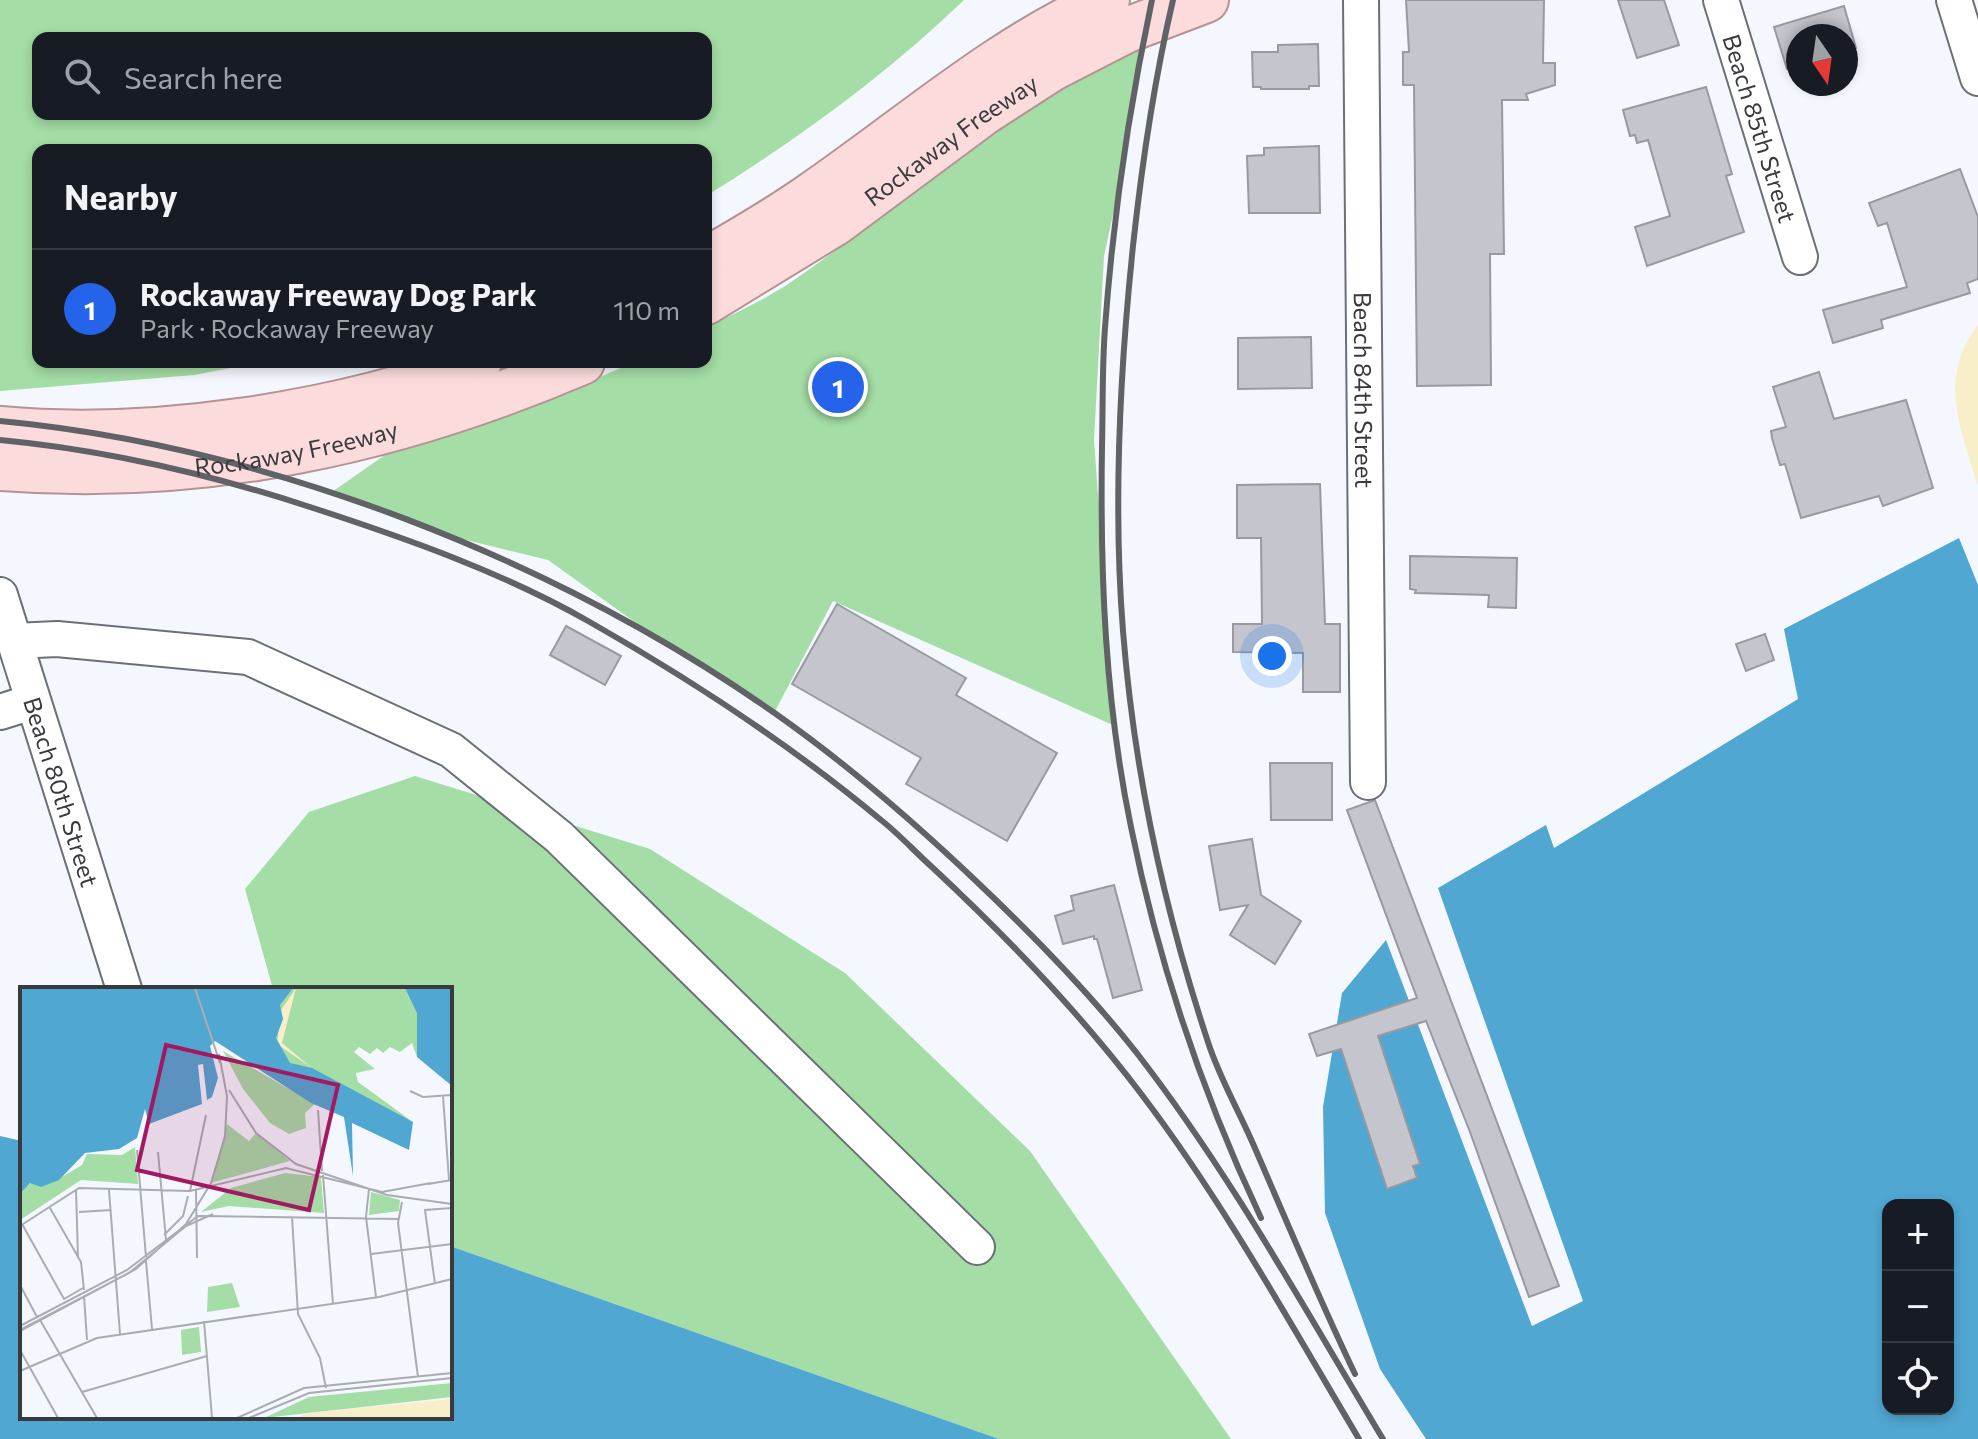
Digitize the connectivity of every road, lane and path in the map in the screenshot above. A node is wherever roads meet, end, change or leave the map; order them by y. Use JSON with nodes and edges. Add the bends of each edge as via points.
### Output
{"nodes":[{"id":1,"x":1107,"y":0,"type":"edge"},
{"id":2,"x":1206,"y":0,"type":"edge"},
{"id":3,"x":1361,"y":0,"type":"edge"},
{"id":4,"x":1721,"y":0,"type":"edge"},
{"id":5,"x":1954,"y":0,"type":"edge"},
{"id":6,"x":1978,"y":78,"type":"edge"},
{"id":7,"x":712,"y":256,"type":"edge"},
{"id":8,"x":1800,"y":257,"type":"dead end"},
{"id":9,"x":712,"y":298,"type":"edge"},
{"id":10,"x":459,"y":368,"type":"edge"},
{"id":11,"x":567,"y":368,"type":"edge"},
{"id":12,"x":0,"y":429,"type":"edge"},
{"id":13,"x":0,"y":468,"type":"edge"},
{"id":14,"x":0,"y":595,"type":"edge"},
{"id":15,"x":14,"y":641,"type":"junction"},
{"id":16,"x":16,"y":707,"type":"edge"},
{"id":17,"x":1368,"y":782,"type":"dead end"},
{"id":18,"x":123,"y":987,"type":"edge"},
{"id":19,"x":977,"y":1247,"type":"dead end"}],
"edges":[{"from":1,"to":7,"type":"main road","name":"Rockaway Freeway","via":[[1022,43],[809,196]]},
{"from":2,"to":9,"type":"main road","name":"Rockaway Freeway","via":[[1127,30],[1051,69],[835,223]]},
{"from":3,"to":17,"type":"street","name":"Beach 84th Street"},
{"from":4,"to":8,"type":"street","name":"Beach 85th Street"},
{"from":5,"to":6,"type":"street"},
{"from":10,"to":12,"type":"main road","name":"Rockaway Freeway","via":[[363,396],[252,418],[134,430]]},
{"from":11,"to":13,"type":"main road","name":"Rockaway Freeway","via":[[383,432],[297,452],[167,470]]},
{"from":14,"to":15,"type":"street","name":"Beach 80th Street"},
{"from":15,"to":16,"type":"street","name":"Beach 80th Street"},
{"from":15,"to":19,"type":"street","via":[[57,639],[248,657],[451,750],[559,837]]},
{"from":16,"to":18,"type":"street","name":"Beach 80th Street"}]}
